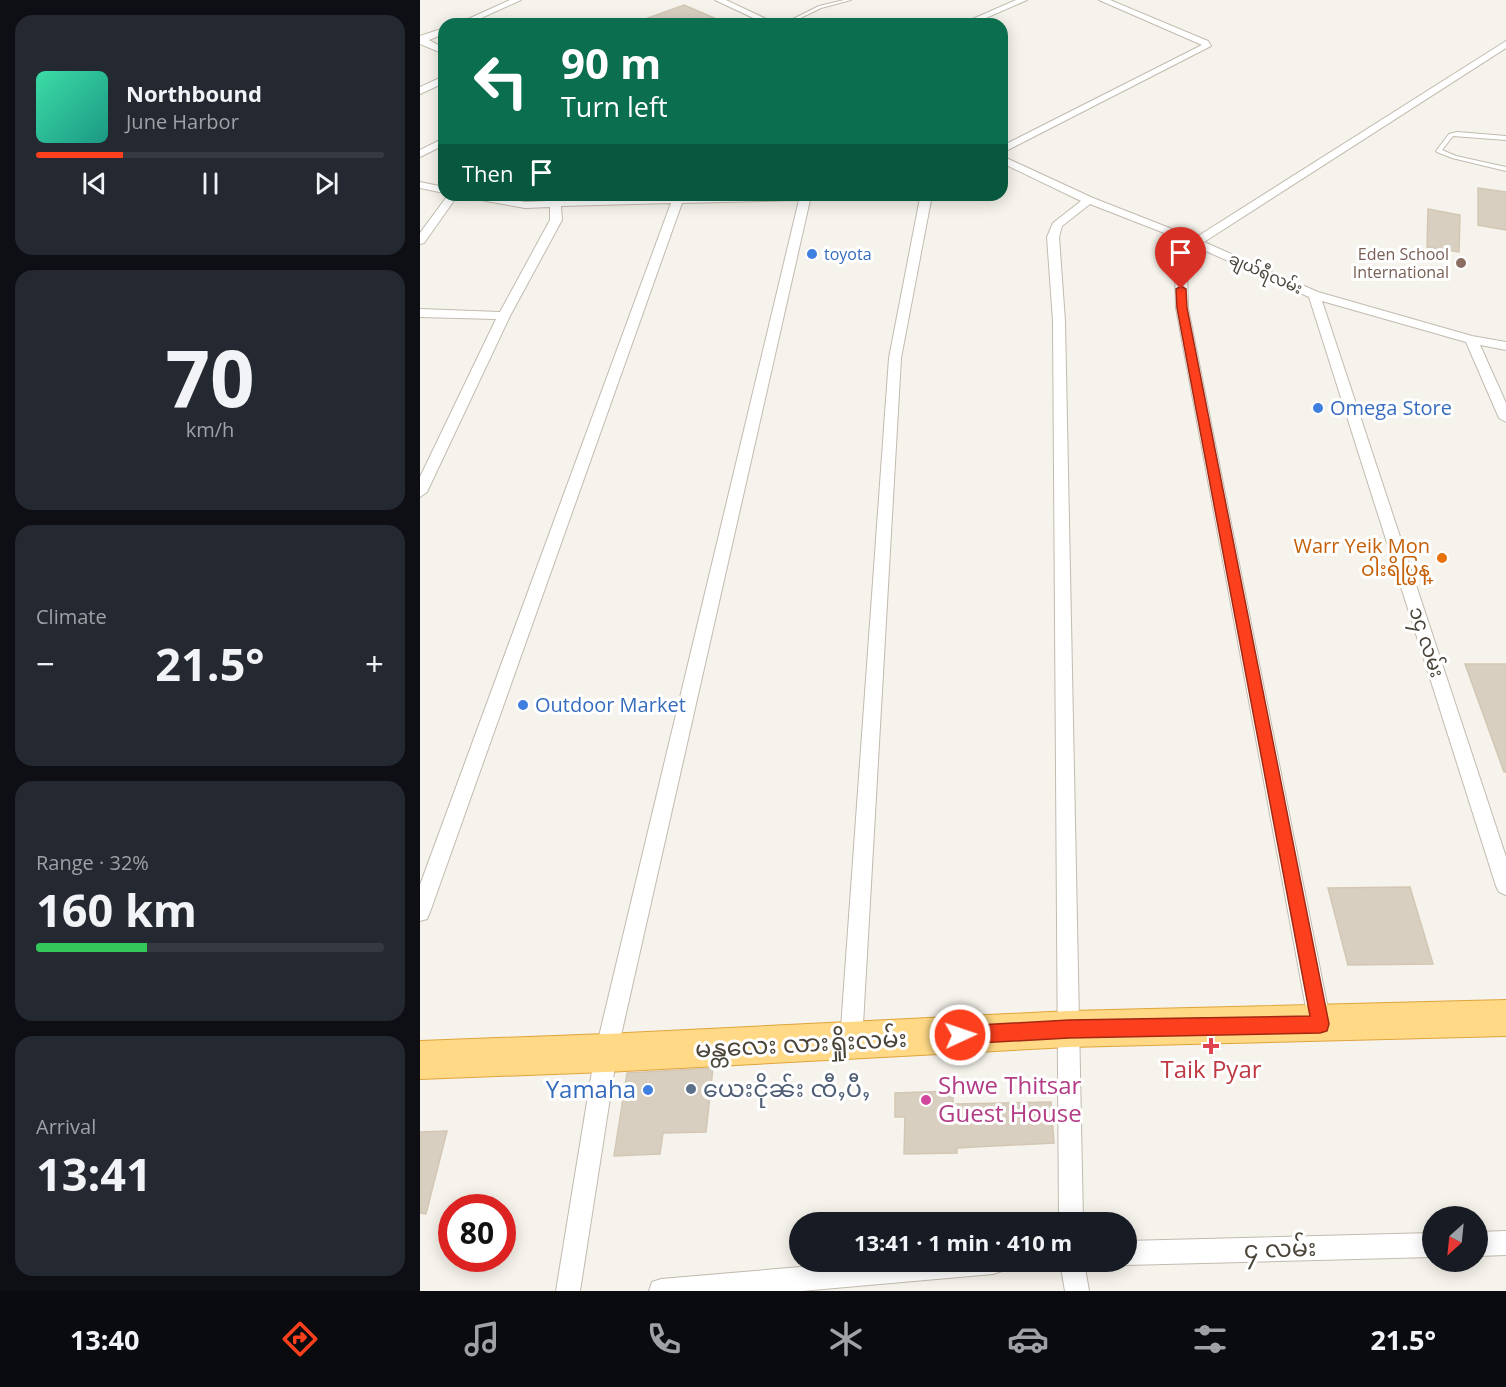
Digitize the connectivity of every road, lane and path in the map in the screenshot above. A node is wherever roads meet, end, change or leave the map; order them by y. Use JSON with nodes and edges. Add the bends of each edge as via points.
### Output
{"nodes":[{"id":1,"x":517,"y":0,"type":"edge"},
{"id":2,"x":719,"y":0,"type":"edge"},
{"id":3,"x":849,"y":0,"type":"edge"},
{"id":4,"x":1023,"y":0,"type":"edge"},
{"id":5,"x":1102,"y":0,"type":"edge"},
{"id":6,"x":475,"y":18,"type":"edge"},
{"id":7,"x":760,"y":18,"type":"edge"},
{"id":8,"x":797,"y":18,"type":"edge"},
{"id":9,"x":980,"y":18,"type":"edge"},
{"id":10,"x":438,"y":33,"type":"edge"},
{"id":11,"x":421,"y":40,"type":"edge"},
{"id":12,"x":1506,"y":44,"type":"edge"},
{"id":13,"x":438,"y":48,"type":"edge"},
{"id":14,"x":438,"y":82,"type":"edge"},
{"id":15,"x":420,"y":91,"type":"edge"},
{"id":16,"x":1506,"y":138,"type":"edge"},
{"id":17,"x":438,"y":144,"type":"edge"},
{"id":18,"x":1008,"y":147,"type":"edge"},
{"id":19,"x":420,"y":154,"type":"edge"},
{"id":20,"x":1008,"y":162,"type":"edge"},
{"id":21,"x":1506,"y":169,"type":"edge"},
{"id":22,"x":420,"y":185,"type":"edge"},
{"id":23,"x":438,"y":189,"type":"edge"},
{"id":24,"x":1089,"y":200,"type":"junction"},
{"id":25,"x":449,"y":201,"type":"edge"},
{"id":26,"x":503,"y":201,"type":"edge"},
{"id":27,"x":596,"y":201,"type":"edge"},
{"id":28,"x":677,"y":201,"type":"edge"},
{"id":29,"x":804,"y":201,"type":"edge"},
{"id":30,"x":925,"y":201,"type":"edge"},
{"id":31,"x":555,"y":203,"type":"junction"},
{"id":32,"x":420,"y":241,"type":"edge"},
{"id":33,"x":1196,"y":242,"type":"junction"},
{"id":34,"x":1314,"y":295,"type":"junction"},
{"id":35,"x":420,"y":313,"type":"edge"},
{"id":36,"x":504,"y":316,"type":"junction"},
{"id":37,"x":1471,"y":340,"type":"junction"},
{"id":38,"x":1506,"y":346,"type":"edge"},
{"id":39,"x":1506,"y":418,"type":"edge"},
{"id":40,"x":420,"y":492,"type":"edge"},
{"id":41,"x":1506,"y":886,"type":"edge"},
{"id":42,"x":420,"y":912,"type":"edge"},
{"id":43,"x":1506,"y":1018,"type":"edge"},
{"id":44,"x":1320,"y":1024,"type":"junction"},
{"id":45,"x":1069,"y":1029,"type":"junction"},
{"id":46,"x":851,"y":1042,"type":"junction"},
{"id":47,"x":606,"y":1053,"type":"junction"},
{"id":48,"x":420,"y":1060,"type":"edge"},
{"id":49,"x":1071,"y":1212,"type":"edge"},
{"id":50,"x":1506,"y":1243,"type":"edge"},
{"id":51,"x":1488,"y":1244,"type":"edge"},
{"id":52,"x":1422,"y":1245,"type":"edge"},
{"id":53,"x":1137,"y":1253,"type":"edge"},
{"id":54,"x":879,"y":1272,"type":"edge"},
{"id":55,"x":1074,"y":1272,"type":"edge"},
{"id":56,"x":568,"y":1291,"type":"edge"},
{"id":57,"x":661,"y":1291,"type":"edge"},
{"id":58,"x":1077,"y":1291,"type":"edge"}],
"edges":[{"from":1,"to":6,"type":"street"},
{"from":2,"to":7,"type":"street"},
{"from":3,"to":8,"type":"lane"},
{"from":4,"to":9,"type":"street"},
{"from":5,"to":18,"type":"street","via":[[1207,46]]},
{"from":10,"to":11,"type":"street"},
{"from":11,"to":13,"type":"street"},
{"from":12,"to":33,"type":"street"},
{"from":14,"to":15,"type":"street"},
{"from":16,"to":21,"type":"lane","via":[[1451,135],[1438,151]]},
{"from":17,"to":19,"type":"street"},
{"from":20,"to":24,"type":"street","name":"ချယ်ရီလမ်း"},
{"from":22,"to":23,"type":"street"},
{"from":24,"to":33,"type":"street","name":"ချယ်ရီလမ်း"},
{"from":24,"to":45,"type":"street","via":[[1056,225],[1053,237],[1059,333]]},
{"from":25,"to":32,"type":"street"},
{"from":26,"to":31,"type":"street","via":[[525,205]]},
{"from":27,"to":31,"type":"street"},
{"from":28,"to":42,"type":"street"},
{"from":29,"to":47,"type":"street"},
{"from":30,"to":46,"type":"street","via":[[895,357]]},
{"from":31,"to":36,"type":"street","via":[[556,220]]},
{"from":33,"to":34,"type":"street","name":"ချယ်ရီလမ်း"},
{"from":33,"to":44,"type":"street","via":[[1180,270],[1182,308]]},
{"from":34,"to":37,"type":"street","name":"ချယ်ရီလမ်း"},
{"from":34,"to":41,"type":"street","name":"၁၄ လမ်း"},
{"from":35,"to":36,"type":"street"},
{"from":36,"to":40,"type":"street"},
{"from":37,"to":38,"type":"street","name":"ချယ်ရီလမ်း"},
{"from":37,"to":39,"type":"street"},
{"from":43,"to":44,"type":"highway","name":"မန္တလေး လားရှိုးလမ်း"},
{"from":44,"to":45,"type":"highway","name":"မန္တလေး လားရှိုးလမ်း"},
{"from":45,"to":46,"type":"highway","name":"မန္တလေး လားရှိုးလမ်း"},
{"from":45,"to":49,"type":"street"},
{"from":46,"to":47,"type":"highway","name":"မန္တလေး လားရှိုးလမ်း"},
{"from":47,"to":48,"type":"highway","name":"မန္တလေး လားရှိုးလမ်း"},
{"from":47,"to":56,"type":"street"},
{"from":50,"to":51,"type":"street"},
{"from":52,"to":53,"type":"street","name":"၄ လမ်း"},
{"from":54,"to":57,"type":"street"},
{"from":55,"to":58,"type":"street"}]}
